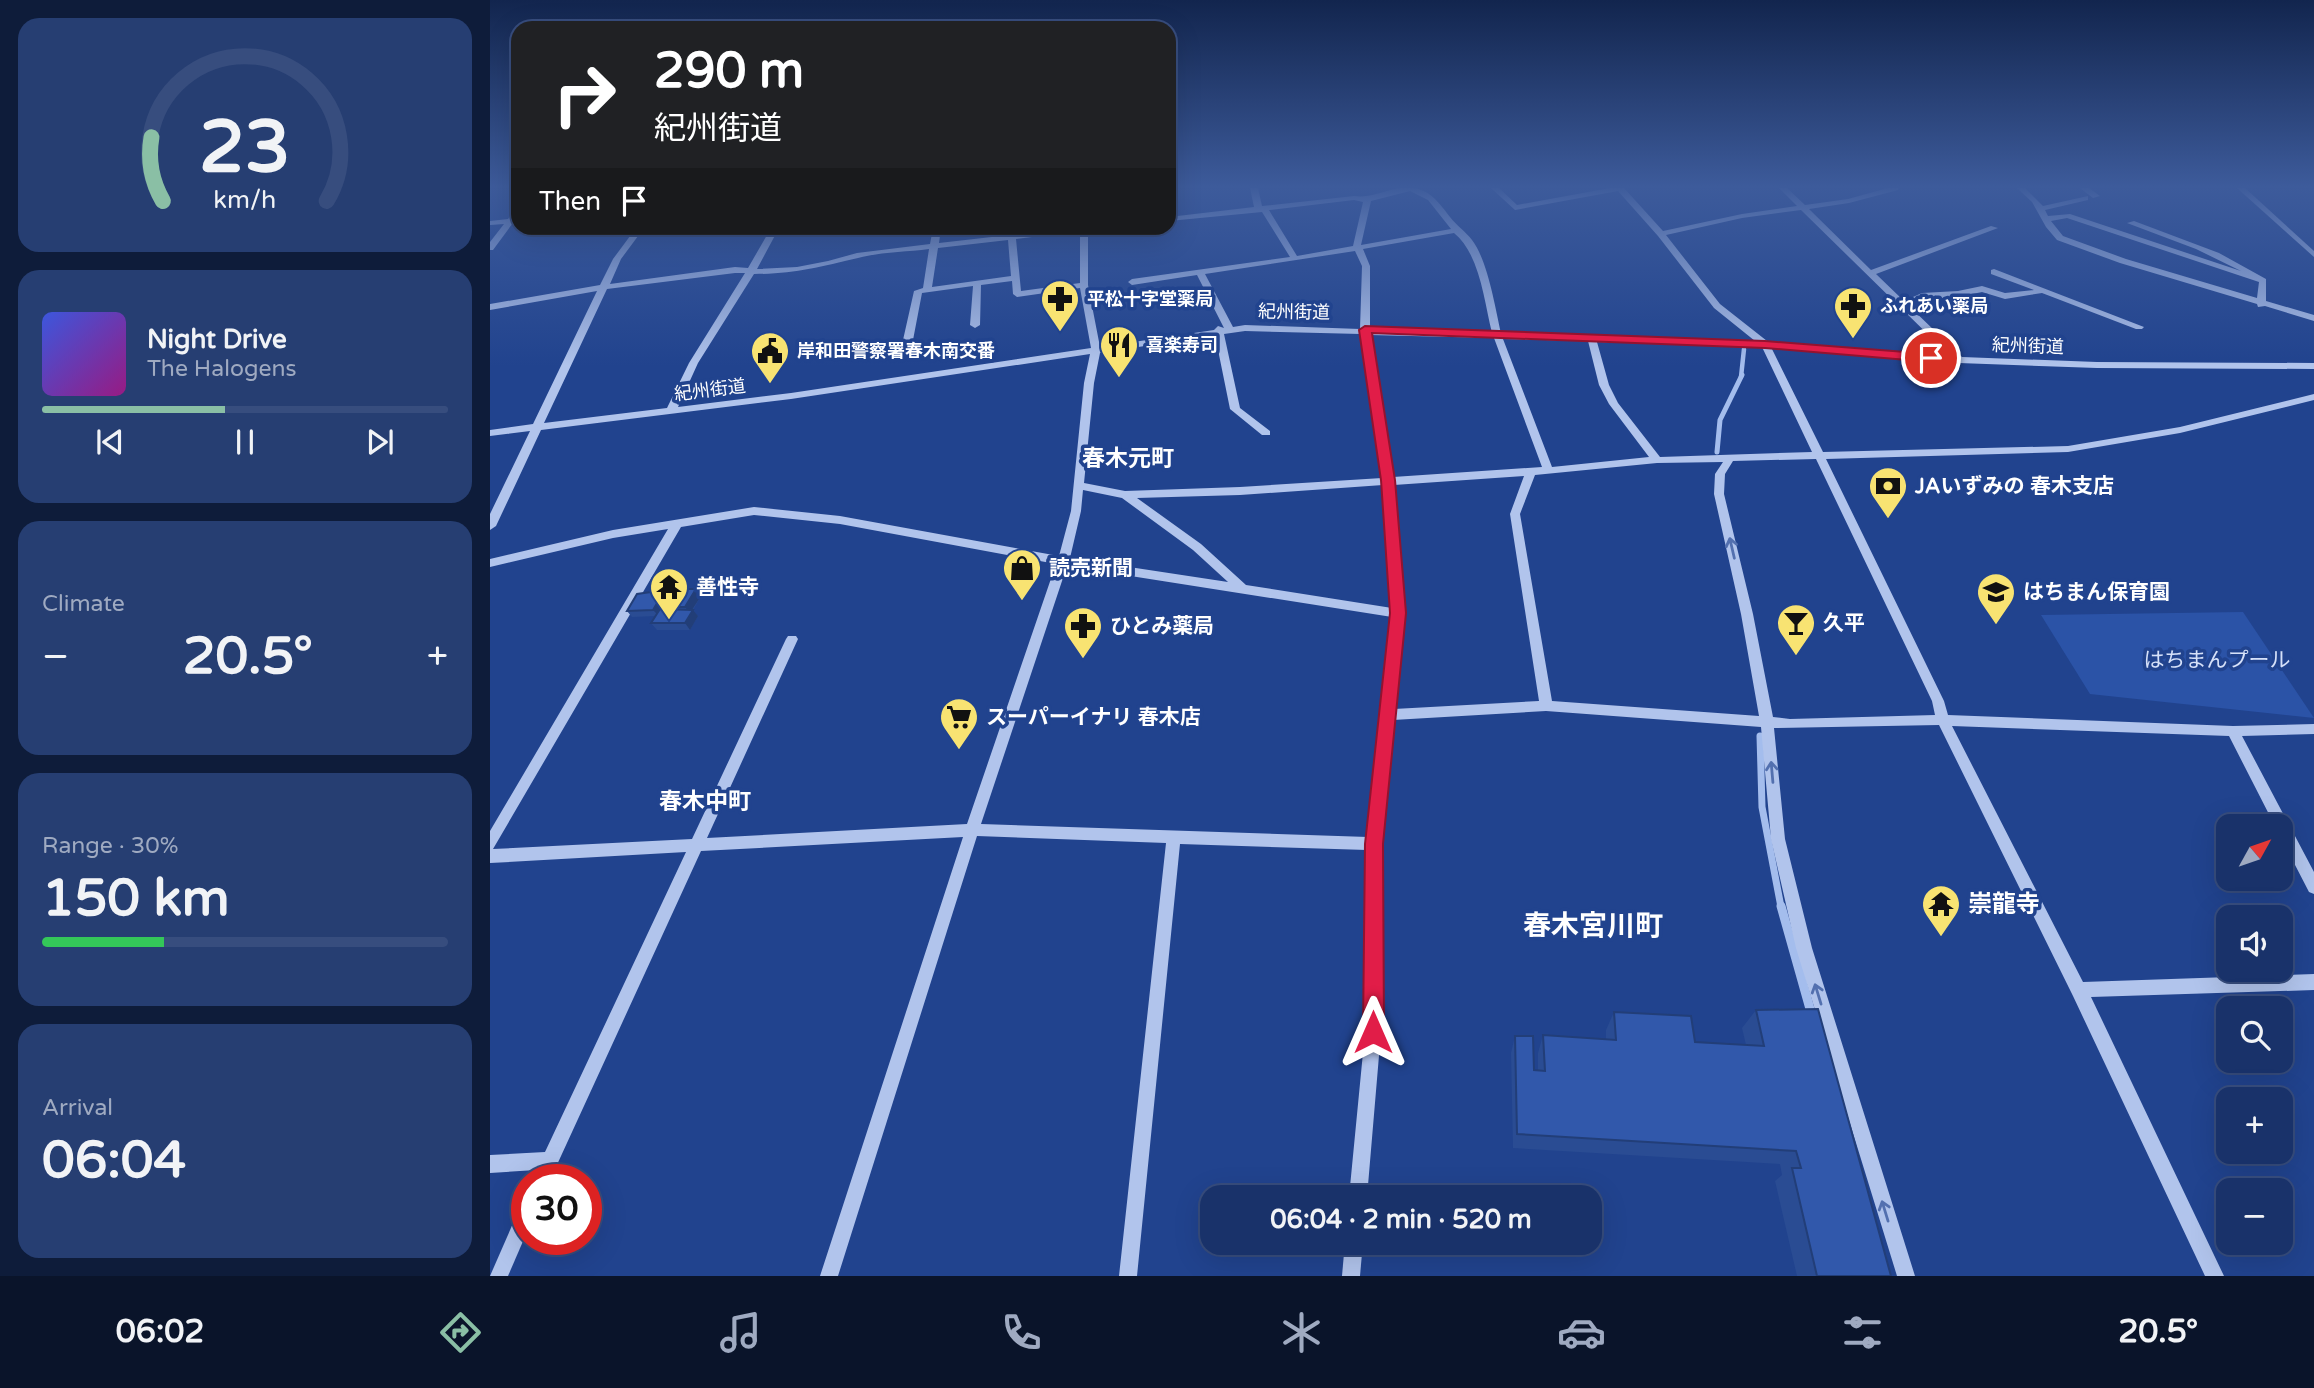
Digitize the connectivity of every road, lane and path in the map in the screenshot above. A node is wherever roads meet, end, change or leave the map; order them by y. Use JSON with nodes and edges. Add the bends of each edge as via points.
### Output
{"nodes":[{"id":1,"x":625,"y":248,"type":"edge"},
{"id":2,"x":765,"y":248,"type":"edge"},
{"id":3,"x":920,"y":248,"type":"edge"},
{"id":4,"x":933,"y":248,"type":"edge"},
{"id":5,"x":1013,"y":248,"type":"edge"},
{"id":6,"x":1085,"y":248,"type":"edge"},
{"id":7,"x":1287,"y":248,"type":"edge"},
{"id":8,"x":1358,"y":248,"type":"joint"},
{"id":9,"x":1472,"y":248,"type":"edge"},
{"id":10,"x":1672,"y":248,"type":"edge"},
{"id":11,"x":1844,"y":248,"type":"edge"},
{"id":12,"x":1940,"y":248,"type":"edge"},
{"id":13,"x":2086,"y":248,"type":"edge"},
{"id":14,"x":2134,"y":248,"type":"edge"},
{"id":15,"x":2160,"y":248,"type":"edge"},
{"id":16,"x":2199,"y":248,"type":"edge"},
{"id":17,"x":1295,"y":259,"type":"junction"},
{"id":18,"x":2123,"y":261,"type":"junction"},
{"id":19,"x":753,"y":272,"type":"junction"},
{"id":20,"x":1200,"y":272,"type":"junction"},
{"id":21,"x":1994,"y":272,"type":"dead end"},
{"id":22,"x":1870,"y":273,"type":"junction"},
{"id":23,"x":1016,"y":278,"type":"junction"},
{"id":24,"x":2263,"y":281,"type":"junction"},
{"id":25,"x":1132,"y":282,"type":"dead end"},
{"id":26,"x":977,"y":283,"type":"junction"},
{"id":27,"x":1084,"y":285,"type":"junction"},
{"id":28,"x":605,"y":287,"type":"junction"},
{"id":29,"x":927,"y":290,"type":"junction"},
{"id":30,"x":2039,"y":292,"type":"junction"},
{"id":31,"x":2262,"y":305,"type":"junction"},
{"id":32,"x":1903,"y":306,"type":"junction"},
{"id":33,"x":490,"y":307,"type":"edge"},
{"id":34,"x":2314,"y":318,"type":"edge"},
{"id":35,"x":975,"y":325,"type":"dead end"},
{"id":36,"x":2139,"y":327,"type":"dead end"},
{"id":37,"x":1224,"y":329,"type":"junction"},
{"id":38,"x":1365,"y":330,"type":"junction"},
{"id":39,"x":1497,"y":334,"type":"junction"},
{"id":40,"x":1591,"y":337,"type":"junction"},
{"id":41,"x":908,"y":340,"type":"dead end"},
{"id":42,"x":1765,"y":344,"type":"junction"},
{"id":43,"x":1096,"y":348,"type":"junction"},
{"id":44,"x":1959,"y":360,"type":"junction"},
{"id":45,"x":2314,"y":366,"type":"edge"},
{"id":46,"x":2314,"y":397,"type":"edge"},
{"id":47,"x":671,"y":411,"type":"junction"},
{"id":48,"x":536,"y":426,"type":"junction"},
{"id":49,"x":490,"y":433,"type":"edge"},
{"id":50,"x":1266,"y":433,"type":"dead end"},
{"id":51,"x":1817,"y":456,"type":"junction"},
{"id":52,"x":1730,"y":458,"type":"junction"},
{"id":53,"x":1657,"y":460,"type":"junction"},
{"id":54,"x":1548,"y":470,"type":"junction"},
{"id":55,"x":1531,"y":472,"type":"junction"},
{"id":56,"x":1388,"y":480,"type":"junction"},
{"id":57,"x":1079,"y":486,"type":"junction"},
{"id":58,"x":1125,"y":495,"type":"junction"},
{"id":59,"x":678,"y":523,"type":"junction"},
{"id":60,"x":490,"y":526,"type":"edge"},
{"id":61,"x":1063,"y":561,"type":"junction"},
{"id":62,"x":490,"y":563,"type":"edge"},
{"id":63,"x":1242,"y":589,"type":"junction"},
{"id":64,"x":1398,"y":613,"type":"junction"},
{"id":65,"x":792,"y":639,"type":"dead end"},
{"id":66,"x":1546,"y":706,"type":"junction"},
{"id":67,"x":1389,"y":715,"type":"junction"},
{"id":68,"x":1942,"y":720,"type":"junction"},
{"id":69,"x":1767,"y":722,"type":"junction"},
{"id":70,"x":2308,"y":729,"type":"edge"},
{"id":71,"x":2233,"y":731,"type":"junction"},
{"id":72,"x":2314,"y":738,"type":"edge"},
{"id":73,"x":972,"y":830,"type":"junction"},
{"id":74,"x":1174,"y":837,"type":"junction"},
{"id":75,"x":490,"y":844,"type":"edge"},
{"id":76,"x":1374,"y":844,"type":"junction"},
{"id":77,"x":696,"y":846,"type":"junction"},
{"id":78,"x":490,"y":856,"type":"edge"},
{"id":79,"x":2314,"y":887,"type":"edge"},
{"id":80,"x":2314,"y":982,"type":"edge"},
{"id":81,"x":2079,"y":990,"type":"junction"},
{"id":82,"x":549,"y":1161,"type":"junction"},
{"id":83,"x":490,"y":1164,"type":"edge"},
{"id":84,"x":548,"y":1164,"type":"edge"},
{"id":85,"x":1359,"y":1185,"type":"edge"},
{"id":86,"x":511,"y":1247,"type":"edge"},
{"id":87,"x":1353,"y":1255,"type":"edge"},
{"id":88,"x":498,"y":1276,"type":"edge"},
{"id":89,"x":829,"y":1276,"type":"edge"},
{"id":90,"x":1128,"y":1276,"type":"edge"},
{"id":91,"x":1351,"y":1276,"type":"edge"},
{"id":92,"x":1906,"y":1276,"type":"edge"},
{"id":93,"x":2215,"y":1276,"type":"edge"}],
"edges":[{"from":1,"to":28,"type":"street"},
{"from":2,"to":19,"type":"street"},
{"from":3,"to":19,"type":"street"},
{"from":4,"to":29,"type":"street"},
{"from":5,"to":23,"type":"street"},
{"from":6,"to":27,"type":"street"},
{"from":7,"to":17,"type":"street"},
{"from":8,"to":17,"type":"street"},
{"from":8,"to":38,"type":"street","via":[[1366,266]]},
{"from":9,"to":39,"type":"street"},
{"from":10,"to":42,"type":"street","via":[[1717,306]]},
{"from":11,"to":22,"type":"street"},
{"from":12,"to":22,"type":"street"},
{"from":13,"to":18,"type":"street"},
{"from":14,"to":18,"type":"street"},
{"from":15,"to":24,"type":"street"},
{"from":16,"to":24,"type":"street"},
{"from":17,"to":20,"type":"street"},
{"from":18,"to":31,"type":"street"},
{"from":19,"to":28,"type":"street","via":[[735,270]]},
{"from":19,"to":47,"type":"street","via":[[683,379]]},
{"from":20,"to":25,"type":"street"},
{"from":20,"to":37,"type":"street"},
{"from":21,"to":30,"type":"street"},
{"from":22,"to":32,"type":"street"},
{"from":23,"to":26,"type":"street"},
{"from":23,"to":27,"type":"street","via":[[1017,294]]},
{"from":24,"to":31,"type":"street"},
{"from":26,"to":29,"type":"street"},
{"from":26,"to":35,"type":"street"},
{"from":27,"to":43,"type":"street"},
{"from":28,"to":33,"type":"street"},
{"from":28,"to":48,"type":"street"},
{"from":29,"to":41,"type":"street","via":[[918,291]]},
{"from":30,"to":32,"type":"street","via":[[2005,296],[1982,289],[1922,296]]},
{"from":30,"to":36,"type":"street"},
{"from":31,"to":34,"type":"street"},
{"from":32,"to":44,"type":"street"},
{"from":37,"to":38,"type":"street","name":"紀州街道"},
{"from":37,"to":43,"type":"street","name":"紀州街道"},
{"from":37,"to":50,"type":"street","via":[[1235,409]]},
{"from":38,"to":39,"type":"street","name":"紀州街道"},
{"from":38,"to":56,"type":"street"},
{"from":39,"to":40,"type":"street","name":"紀州街道"},
{"from":39,"to":54,"type":"street"},
{"from":40,"to":42,"type":"street","name":"紀州街道"},
{"from":40,"to":53,"type":"street","via":[[1614,404]]},
{"from":42,"to":44,"type":"street","name":"紀州街道"},
{"from":42,"to":51,"type":"street"},
{"from":43,"to":47,"type":"street","name":"紀州街道","via":[[898,381]]},
{"from":43,"to":57,"type":"street"},
{"from":44,"to":45,"type":"street","name":"紀州街道"},
{"from":46,"to":51,"type":"street","via":[[2180,430],[2068,449]]},
{"from":47,"to":48,"type":"street","name":"紀州街道"},
{"from":48,"to":49,"type":"street","name":"紀州街道"},
{"from":48,"to":60,"type":"street"},
{"from":51,"to":52,"type":"street"},
{"from":51,"to":68,"type":"street","via":[[1876,569],[1938,701]]},
{"from":52,"to":53,"type":"street"},
{"from":69,"to":52,"type":"street","one_way":true,"via":[[1748,614],[1719,494],[1720,474]]},
{"from":53,"to":54,"type":"street"},
{"from":54,"to":55,"type":"street"},
{"from":55,"to":56,"type":"street"},
{"from":55,"to":66,"type":"street","via":[[1515,514]]},
{"from":56,"to":58,"type":"street"},
{"from":56,"to":64,"type":"street"},
{"from":57,"to":58,"type":"street"},
{"from":57,"to":61,"type":"street"},
{"from":58,"to":63,"type":"street","via":[[1197,547]]},
{"from":59,"to":61,"type":"street","via":[[754,511],[840,520]]},
{"from":59,"to":62,"type":"street"},
{"from":59,"to":75,"type":"street"},
{"from":61,"to":63,"type":"street"},
{"from":61,"to":73,"type":"street"},
{"from":63,"to":64,"type":"street"},
{"from":64,"to":67,"type":"street"},
{"from":65,"to":77,"type":"street"},
{"from":66,"to":67,"type":"street"},
{"from":66,"to":69,"type":"street"},
{"from":67,"to":76,"type":"street"},
{"from":68,"to":69,"type":"street"},
{"from":68,"to":71,"type":"street"},
{"from":68,"to":81,"type":"street"},
{"from":92,"to":69,"type":"street","one_way":true,"via":[[1804,948],[1778,839]]},
{"from":70,"to":71,"type":"street"},
{"from":70,"to":72,"type":"street"},
{"from":71,"to":79,"type":"street"},
{"from":73,"to":74,"type":"street"},
{"from":73,"to":77,"type":"street"},
{"from":73,"to":89,"type":"street"},
{"from":74,"to":76,"type":"street"},
{"from":74,"to":90,"type":"street"},
{"from":76,"to":85,"type":"street","via":[[1373,1032]]},
{"from":77,"to":78,"type":"street"},
{"from":77,"to":82,"type":"street"},
{"from":80,"to":81,"type":"street"},
{"from":81,"to":93,"type":"street"},
{"from":82,"to":83,"type":"street"},
{"from":82,"to":84,"type":"street"},
{"from":86,"to":88,"type":"street"},
{"from":87,"to":91,"type":"street"}]}
